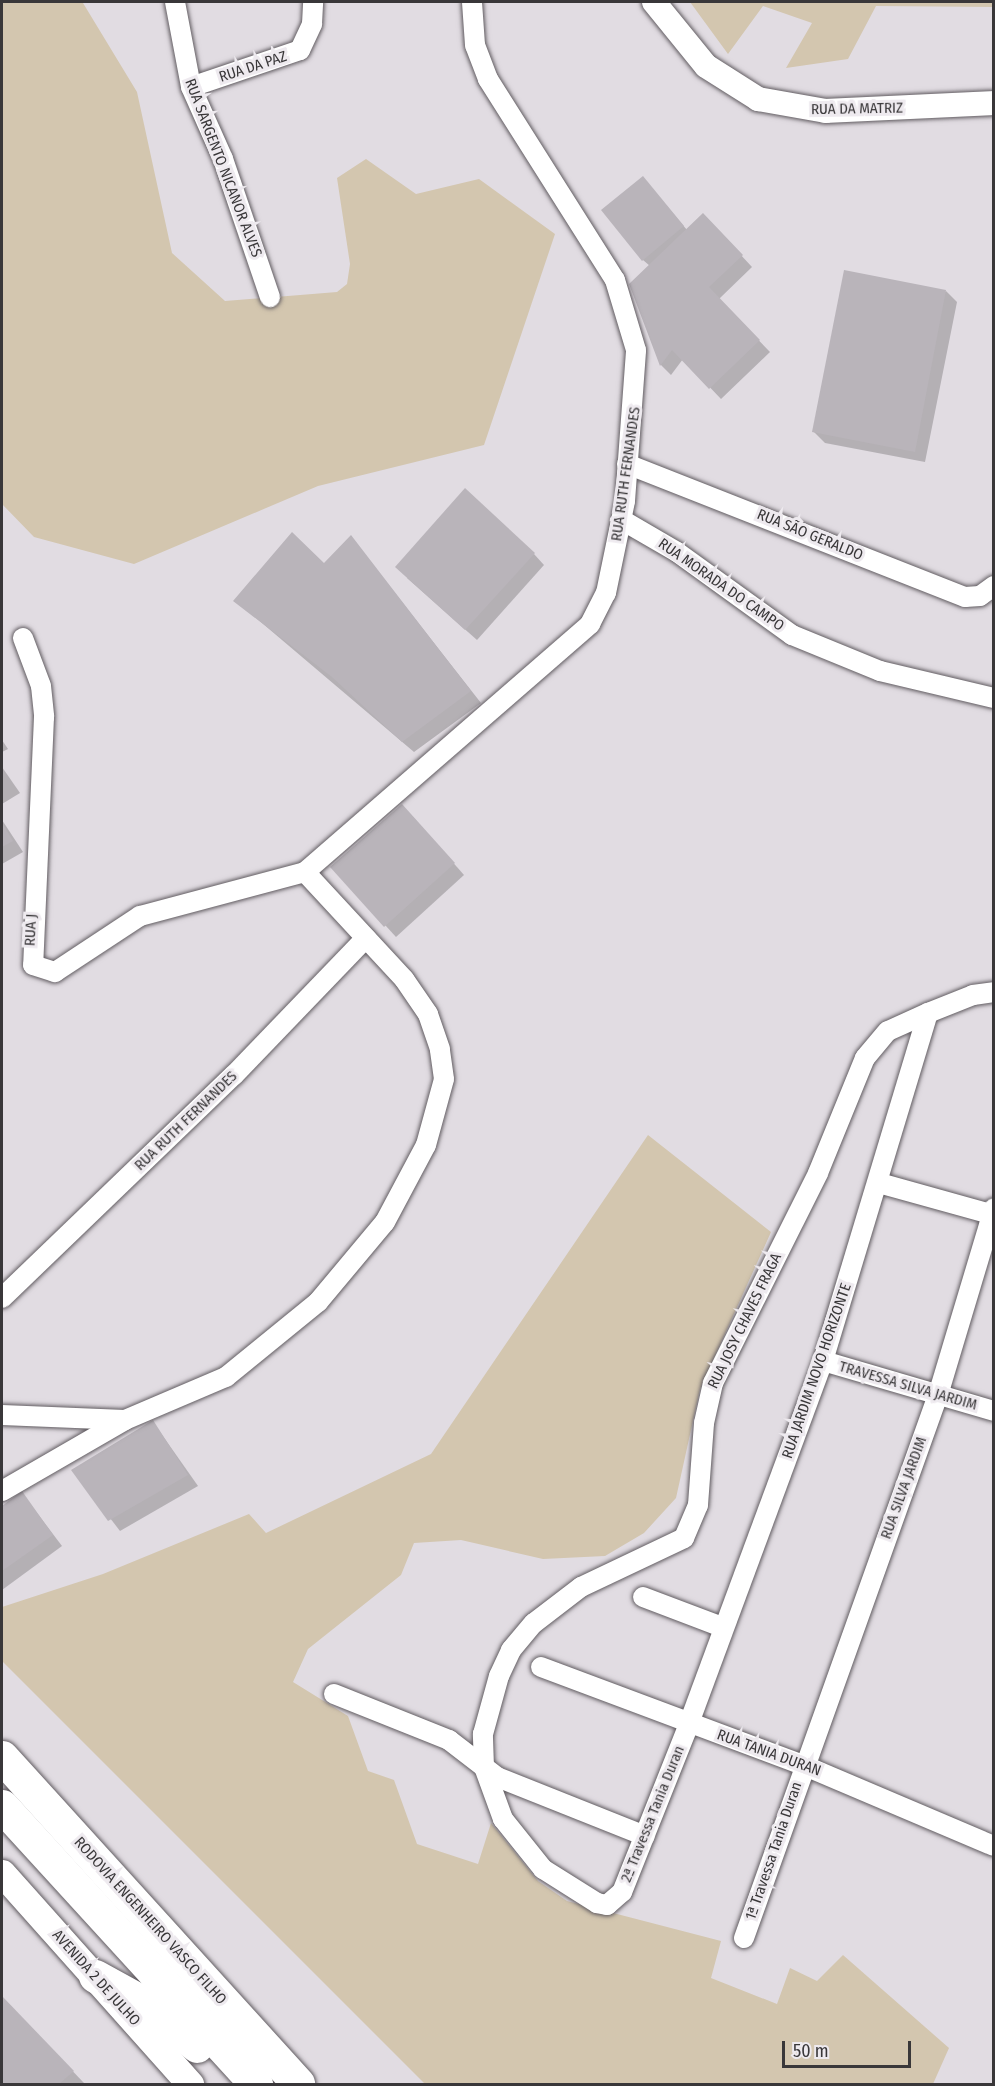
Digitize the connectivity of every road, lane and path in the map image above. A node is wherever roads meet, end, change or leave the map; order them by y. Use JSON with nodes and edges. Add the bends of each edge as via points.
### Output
{"nodes":[{"id":1,"x":175,"y":2,"type":"edge"},
{"id":2,"x":313,"y":2,"type":"edge"},
{"id":3,"x":472,"y":2,"type":"edge"},
{"id":4,"x":654,"y":2,"type":"edge"},
{"id":5,"x":191,"y":87,"type":"junction"},
{"id":6,"x":993,"y":103,"type":"edge"},
{"id":7,"x":270,"y":297,"type":"dead end"},
{"id":8,"x":627,"y":464,"type":"junction"},
{"id":9,"x":622,"y":520,"type":"junction"},
{"id":10,"x":993,"y":589,"type":"edge"},
{"id":11,"x":23,"y":638,"type":"dead end"},
{"id":12,"x":993,"y":698,"type":"edge"},
{"id":13,"x":305,"y":872,"type":"junction"},
{"id":14,"x":366,"y":938,"type":"junction"},
{"id":15,"x":993,"y":992,"type":"edge"},
{"id":16,"x":928,"y":1013,"type":"junction"},
{"id":17,"x":879,"y":1183,"type":"junction"},
{"id":18,"x":993,"y":1212,"type":"edge"},
{"id":19,"x":2,"y":1298,"type":"edge"},
{"id":20,"x":824,"y":1361,"type":"junction"},
{"id":21,"x":938,"y":1395,"type":"junction"},
{"id":22,"x":993,"y":1411,"type":"edge"},
{"id":23,"x":2,"y":1415,"type":"edge"},
{"id":24,"x":125,"y":1420,"type":"junction"},
{"id":25,"x":2,"y":1491,"type":"edge"},
{"id":26,"x":643,"y":1597,"type":"dead end"},
{"id":27,"x":722,"y":1627,"type":"junction"},
{"id":28,"x":511,"y":1650,"type":"joint"},
{"id":29,"x":541,"y":1667,"type":"dead end"},
{"id":30,"x":334,"y":1694,"type":"dead end"},
{"id":31,"x":689,"y":1724,"type":"junction"},
{"id":32,"x":7,"y":1761,"type":"edge"},
{"id":33,"x":803,"y":1765,"type":"junction"},
{"id":34,"x":484,"y":1767,"type":"junction"},
{"id":35,"x":2,"y":1806,"type":"edge"},
{"id":36,"x":645,"y":1836,"type":"junction"},
{"id":37,"x":993,"y":1846,"type":"edge"},
{"id":38,"x":2,"y":1873,"type":"edge"},
{"id":39,"x":744,"y":1938,"type":"dead end"},
{"id":40,"x":95,"y":1976,"type":"junction"},
{"id":41,"x":190,"y":2085,"type":"edge"},
{"id":42,"x":243,"y":2085,"type":"edge"},
{"id":43,"x":256,"y":2085,"type":"edge"},
{"id":44,"x":298,"y":2085,"type":"edge"}],
"edges":[{"from":1,"to":5,"type":"street","name":"RUA SARGENTO NICANOR ALVES"},
{"from":2,"to":5,"type":"street","name":"RUA DA PAZ","via":[[312,24],[300,50]]},
{"from":3,"to":8,"type":"street","name":"RUA RUTH FERNANDES","via":[[475,45],[488,79],[580,218],[615,280],[628,318],[637,386]]},
{"from":4,"to":6,"type":"street","name":"RUA DA MATRIZ","via":[[706,66],[758,99],[826,111]]},
{"from":5,"to":7,"type":"street","name":"RUA SARGENTO NICANOR ALVES","via":[[223,159]]},
{"from":8,"to":9,"type":"street","name":"RUA RUTH FERNANDES"},
{"from":8,"to":10,"type":"street","name":"RUA SÃO GERALDO","via":[[958,595],[980,596]]},
{"from":9,"to":12,"type":"street","name":"RUA MORADA DO CAMPO","via":[[677,552],[792,635],[880,671]]},
{"from":9,"to":13,"type":"street","name":"RUA RUTH FERNANDES","via":[[606,592],[590,624]]},
{"from":11,"to":13,"type":"street","name":"RUA J","via":[[41,686],[44,717],[33,965],[55,972],[140,916]]},
{"from":13,"to":14,"type":"street"},
{"from":14,"to":19,"type":"street","name":"RUA RUTH FERNANDES","via":[[234,1075]]},
{"from":14,"to":24,"type":"street","via":[[422,1005],[440,1049],[444,1079],[408,1182],[354,1262],[301,1316],[226,1377]]},
{"from":15,"to":16,"type":"street","name":"RUA JOSY CHAVES FRAGA"},
{"from":16,"to":17,"type":"street","name":"RUA JARDIM NOVO HORIZONTE"},
{"from":16,"to":28,"type":"street","name":"RUA JOSY CHAVES FRAGA","via":[[888,1031],[865,1058],[818,1173],[720,1365],[707,1404],[692,1527],[670,1547],[581,1587],[534,1623]]},
{"from":17,"to":18,"type":"street"},
{"from":17,"to":20,"type":"street","name":"RUA JARDIM NOVO HORIZONTE"},
{"from":18,"to":21,"type":"street","name":"RUA SILVA JARDIM"},
{"from":20,"to":21,"type":"street","name":"TRAVESSA SILVA JARDIM"},
{"from":20,"to":27,"type":"street","name":"RUA JARDIM NOVO HORIZONTE"},
{"from":21,"to":22,"type":"street","name":"TRAVESSA SILVA JARDIM"},
{"from":21,"to":33,"type":"street","name":"RUA SILVA JARDIM"},
{"from":23,"to":24,"type":"street"},
{"from":24,"to":25,"type":"street"},
{"from":26,"to":27,"type":"street"},
{"from":27,"to":31,"type":"street","name":"RUA JARDIM NOVO HORIZONTE"},
{"from":28,"to":34,"type":"street","name":"2ª Travessa Tania Duran","via":[[489,1706]]},
{"from":29,"to":31,"type":"street","name":"RUA TANIA DURAN"},
{"from":30,"to":34,"type":"street","via":[[449,1740]]},
{"from":31,"to":33,"type":"street","name":"RUA TANIA DURAN"},
{"from":31,"to":36,"type":"street","name":"2ª Travessa Tania Duran"},
{"from":32,"to":44,"type":"highway","name":"RODOVIA ENGENHEIRO VASCO FILHO"},
{"from":33,"to":37,"type":"street","name":"RUA TANIA DURAN"},
{"from":33,"to":39,"type":"street","name":"1ª Travessa Tania Duran"},
{"from":34,"to":36,"type":"street"},
{"from":34,"to":36,"type":"street","name":"2ª Travessa Tania Duran","via":[[503,1819],[520,1844],[560,1885],[597,1903],[607,1905],[622,1892]]},
{"from":35,"to":43,"type":"highway","name":"RODOVIA ENGENHEIRO VASCO FILHO"},
{"from":38,"to":40,"type":"main road","name":"AVENIDA 2 DE JULHO"},
{"from":40,"to":41,"type":"main road","name":"AVENIDA 2 DE JULHO"},
{"from":40,"to":42,"type":"highway","via":[[166,2019]]}]}
